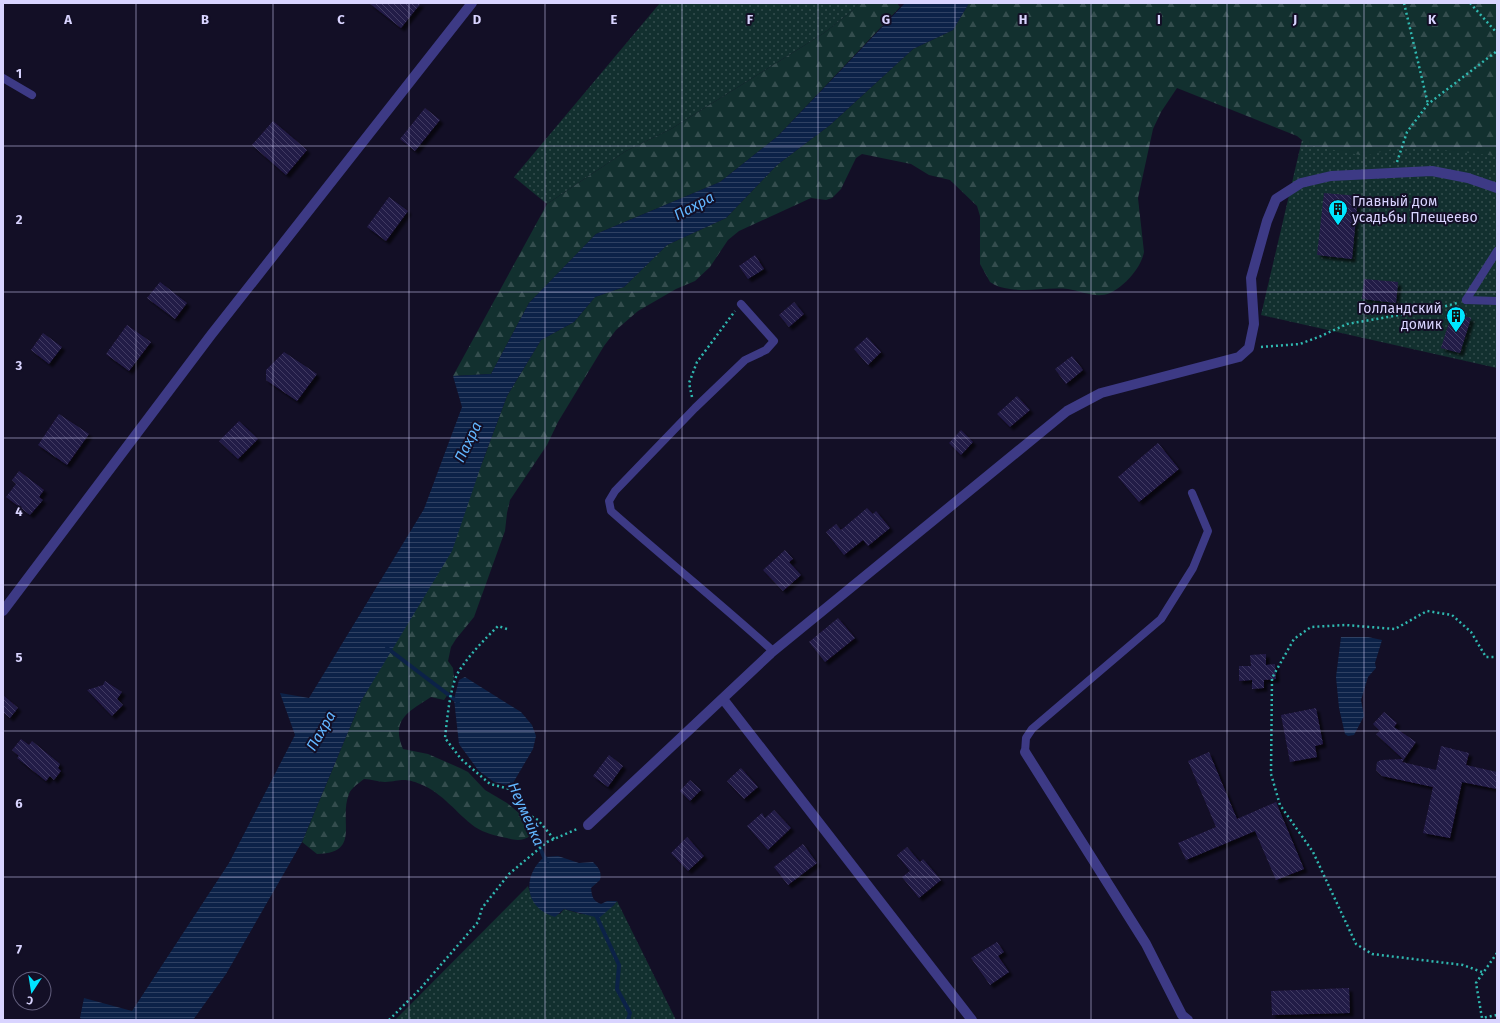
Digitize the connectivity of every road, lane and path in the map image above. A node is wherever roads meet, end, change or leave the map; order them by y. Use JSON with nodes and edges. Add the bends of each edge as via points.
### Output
{"nodes":[{"id":1,"x":472,"y":3,"type":"edge"},
{"id":2,"x":1404,"y":3,"type":"edge"},
{"id":3,"x":1470,"y":3,"type":"edge"},
{"id":4,"x":1497,"y":33,"type":"edge"},
{"id":5,"x":1497,"y":51,"type":"edge"},
{"id":6,"x":3,"y":78,"type":"edge"},
{"id":7,"x":32,"y":95,"type":"dead end"},
{"id":8,"x":1428,"y":104,"type":"junction"},
{"id":9,"x":1392,"y":173,"type":"junction"},
{"id":10,"x":1497,"y":188,"type":"edge"},
{"id":11,"x":1497,"y":251,"type":"edge"},
{"id":12,"x":1466,"y":300,"type":"junction"},
{"id":13,"x":1497,"y":301,"type":"edge"},
{"id":14,"x":741,"y":304,"type":"joint"},
{"id":15,"x":1248,"y":348,"type":"junction"},
{"id":16,"x":695,"y":408,"type":"junction"},
{"id":17,"x":1192,"y":493,"type":"dead end"},
{"id":18,"x":3,"y":611,"type":"edge"},
{"id":19,"x":507,"y":629,"type":"dead end"},
{"id":20,"x":774,"y":651,"type":"junction"},
{"id":21,"x":1497,"y":656,"type":"edge"},
{"id":22,"x":723,"y":699,"type":"junction"},
{"id":23,"x":1025,"y":752,"type":"joint"},
{"id":24,"x":588,"y":825,"type":"joint"},
{"id":25,"x":554,"y":839,"type":"junction"},
{"id":26,"x":1497,"y":953,"type":"edge"},
{"id":27,"x":1482,"y":972,"type":"junction"},
{"id":28,"x":1497,"y":1015,"type":"edge"},
{"id":29,"x":389,"y":1020,"type":"edge"},
{"id":30,"x":972,"y":1020,"type":"edge"},
{"id":31,"x":1188,"y":1020,"type":"edge"}],
"edges":[{"from":1,"to":18,"type":"street","via":[[211,335]]},
{"from":2,"to":8,"type":"path"},
{"from":3,"to":4,"type":"path"},
{"from":5,"to":8,"type":"path"},
{"from":6,"to":7,"type":"lane"},
{"from":8,"to":9,"type":"path","via":[[1407,132]]},
{"from":9,"to":10,"type":"street","via":[[1432,171],[1468,178]]},
{"from":9,"to":15,"type":"street","via":[[1331,176],[1301,183],[1276,199],[1251,278],[1254,324]]},
{"from":11,"to":12,"type":"lane"},
{"from":12,"to":13,"type":"lane"},
{"from":12,"to":15,"type":"path","via":[[1435,309],[1347,324],[1300,344]]},
{"from":14,"to":16,"type":"path","via":[[697,362],[689,383]]},
{"from":14,"to":16,"type":"lane","via":[[774,341],[766,350],[745,360]]},
{"from":15,"to":20,"type":"street","via":[[1239,357],[1101,393],[1067,411]]},
{"from":16,"to":20,"type":"lane","via":[[615,491],[609,501],[611,511]]},
{"from":17,"to":23,"type":"lane","via":[[1208,531],[1193,568],[1161,618],[1032,729],[1026,738]]},
{"from":19,"to":25,"type":"path","via":[[498,626],[458,672],[447,716],[445,738],[461,759],[490,784],[510,789],[521,811],[538,820]]},
{"from":20,"to":22,"type":"street"},
{"from":21,"to":27,"type":"path","via":[[1486,657],[1471,632],[1452,615],[1427,611],[1395,629],[1346,625],[1311,627],[1294,639],[1272,678],[1271,774],[1280,805],[1313,852],[1356,944],[1372,954],[1463,965]]},
{"from":22,"to":24,"type":"street"},
{"from":22,"to":30,"type":"street"},
{"from":23,"to":31,"type":"street","via":[[1146,944],[1182,1015]]},
{"from":24,"to":25,"type":"path"},
{"from":25,"to":29,"type":"path","via":[[509,874],[482,908],[478,922],[420,990]]},
{"from":26,"to":27,"type":"path"},
{"from":27,"to":28,"type":"path","via":[[1476,983],[1482,1018]]}]}
